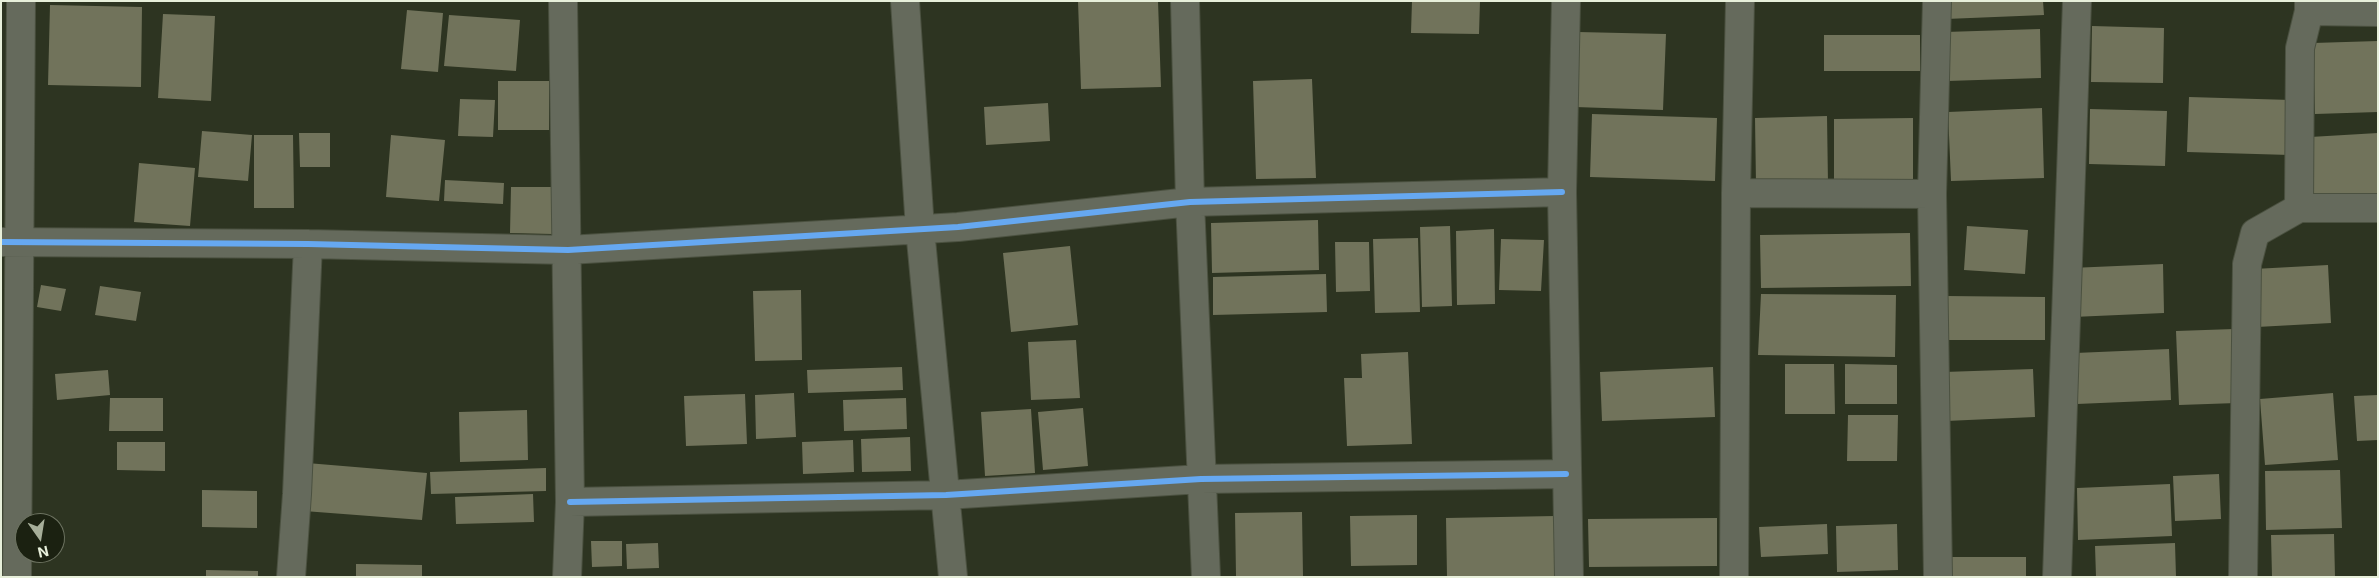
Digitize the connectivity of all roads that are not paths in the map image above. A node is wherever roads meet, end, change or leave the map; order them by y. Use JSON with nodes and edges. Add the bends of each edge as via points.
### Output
{"nodes":[{"id":1,"x":22,"y":1,"type":"edge"},
{"id":2,"x":563,"y":1,"type":"edge"},
{"id":3,"x":905,"y":1,"type":"edge"},
{"id":4,"x":1185,"y":1,"type":"edge"},
{"id":5,"x":1566,"y":1,"type":"edge"},
{"id":6,"x":1740,"y":1,"type":"edge"},
{"id":7,"x":1937,"y":1,"type":"edge"},
{"id":8,"x":2077,"y":1,"type":"edge"},
{"id":9,"x":2309,"y":6,"type":"edge"},
{"id":10,"x":2378,"y":12,"type":"edge"},
{"id":11,"x":1562,"y":192,"type":"junction"},
{"id":12,"x":1736,"y":192,"type":"junction"},
{"id":13,"x":1932,"y":194,"type":"junction"},
{"id":14,"x":1190,"y":202,"type":"junction"},
{"id":15,"x":2299,"y":208,"type":"junction"},
{"id":16,"x":2378,"y":208,"type":"edge"},
{"id":17,"x":920,"y":229,"type":"junction"},
{"id":18,"x":10,"y":243,"type":"edge"},
{"id":19,"x":308,"y":244,"type":"junction"},
{"id":20,"x":568,"y":250,"type":"junction"},
{"id":21,"x":1566,"y":474,"type":"junction"},
{"id":22,"x":1201,"y":479,"type":"junction"},
{"id":23,"x":946,"y":495,"type":"junction"},
{"id":24,"x":570,"y":502,"type":"junction"},
{"id":25,"x":17,"y":577,"type":"edge"},
{"id":26,"x":291,"y":577,"type":"edge"},
{"id":27,"x":567,"y":577,"type":"edge"},
{"id":28,"x":953,"y":577,"type":"edge"},
{"id":29,"x":1206,"y":577,"type":"edge"},
{"id":30,"x":1569,"y":577,"type":"edge"},
{"id":31,"x":1734,"y":577,"type":"edge"},
{"id":32,"x":1938,"y":577,"type":"edge"},
{"id":33,"x":2057,"y":577,"type":"edge"},
{"id":34,"x":2243,"y":577,"type":"edge"}],
"edges":[{"from":1,"to":18,"type":"street"},
{"from":2,"to":20,"type":"street"},
{"from":3,"to":17,"type":"street"},
{"from":4,"to":14,"type":"street"},
{"from":5,"to":11,"type":"street"},
{"from":6,"to":12,"type":"street"},
{"from":7,"to":13,"type":"street"},
{"from":8,"to":33,"type":"street"},
{"from":9,"to":10,"type":"street"},
{"from":9,"to":15,"type":"street","via":[[2300,48]]},
{"from":11,"to":14,"type":"street"},
{"from":11,"to":21,"type":"street"},
{"from":12,"to":13,"type":"street"},
{"from":12,"to":31,"type":"street"},
{"from":13,"to":32,"type":"street"},
{"from":14,"to":17,"type":"street"},
{"from":14,"to":22,"type":"street"},
{"from":15,"to":16,"type":"street"},
{"from":15,"to":34,"type":"street","via":[[2255,233],[2247,264]]},
{"from":17,"to":20,"type":"street"},
{"from":17,"to":23,"type":"street"},
{"from":18,"to":19,"type":"street"},
{"from":18,"to":25,"type":"street"},
{"from":19,"to":20,"type":"street"},
{"from":19,"to":26,"type":"street","via":[[298,494]]},
{"from":20,"to":24,"type":"street"},
{"from":21,"to":22,"type":"street"},
{"from":21,"to":30,"type":"street"},
{"from":22,"to":23,"type":"street"},
{"from":22,"to":29,"type":"street"},
{"from":23,"to":24,"type":"street"},
{"from":23,"to":28,"type":"street"},
{"from":24,"to":27,"type":"street"}]}
